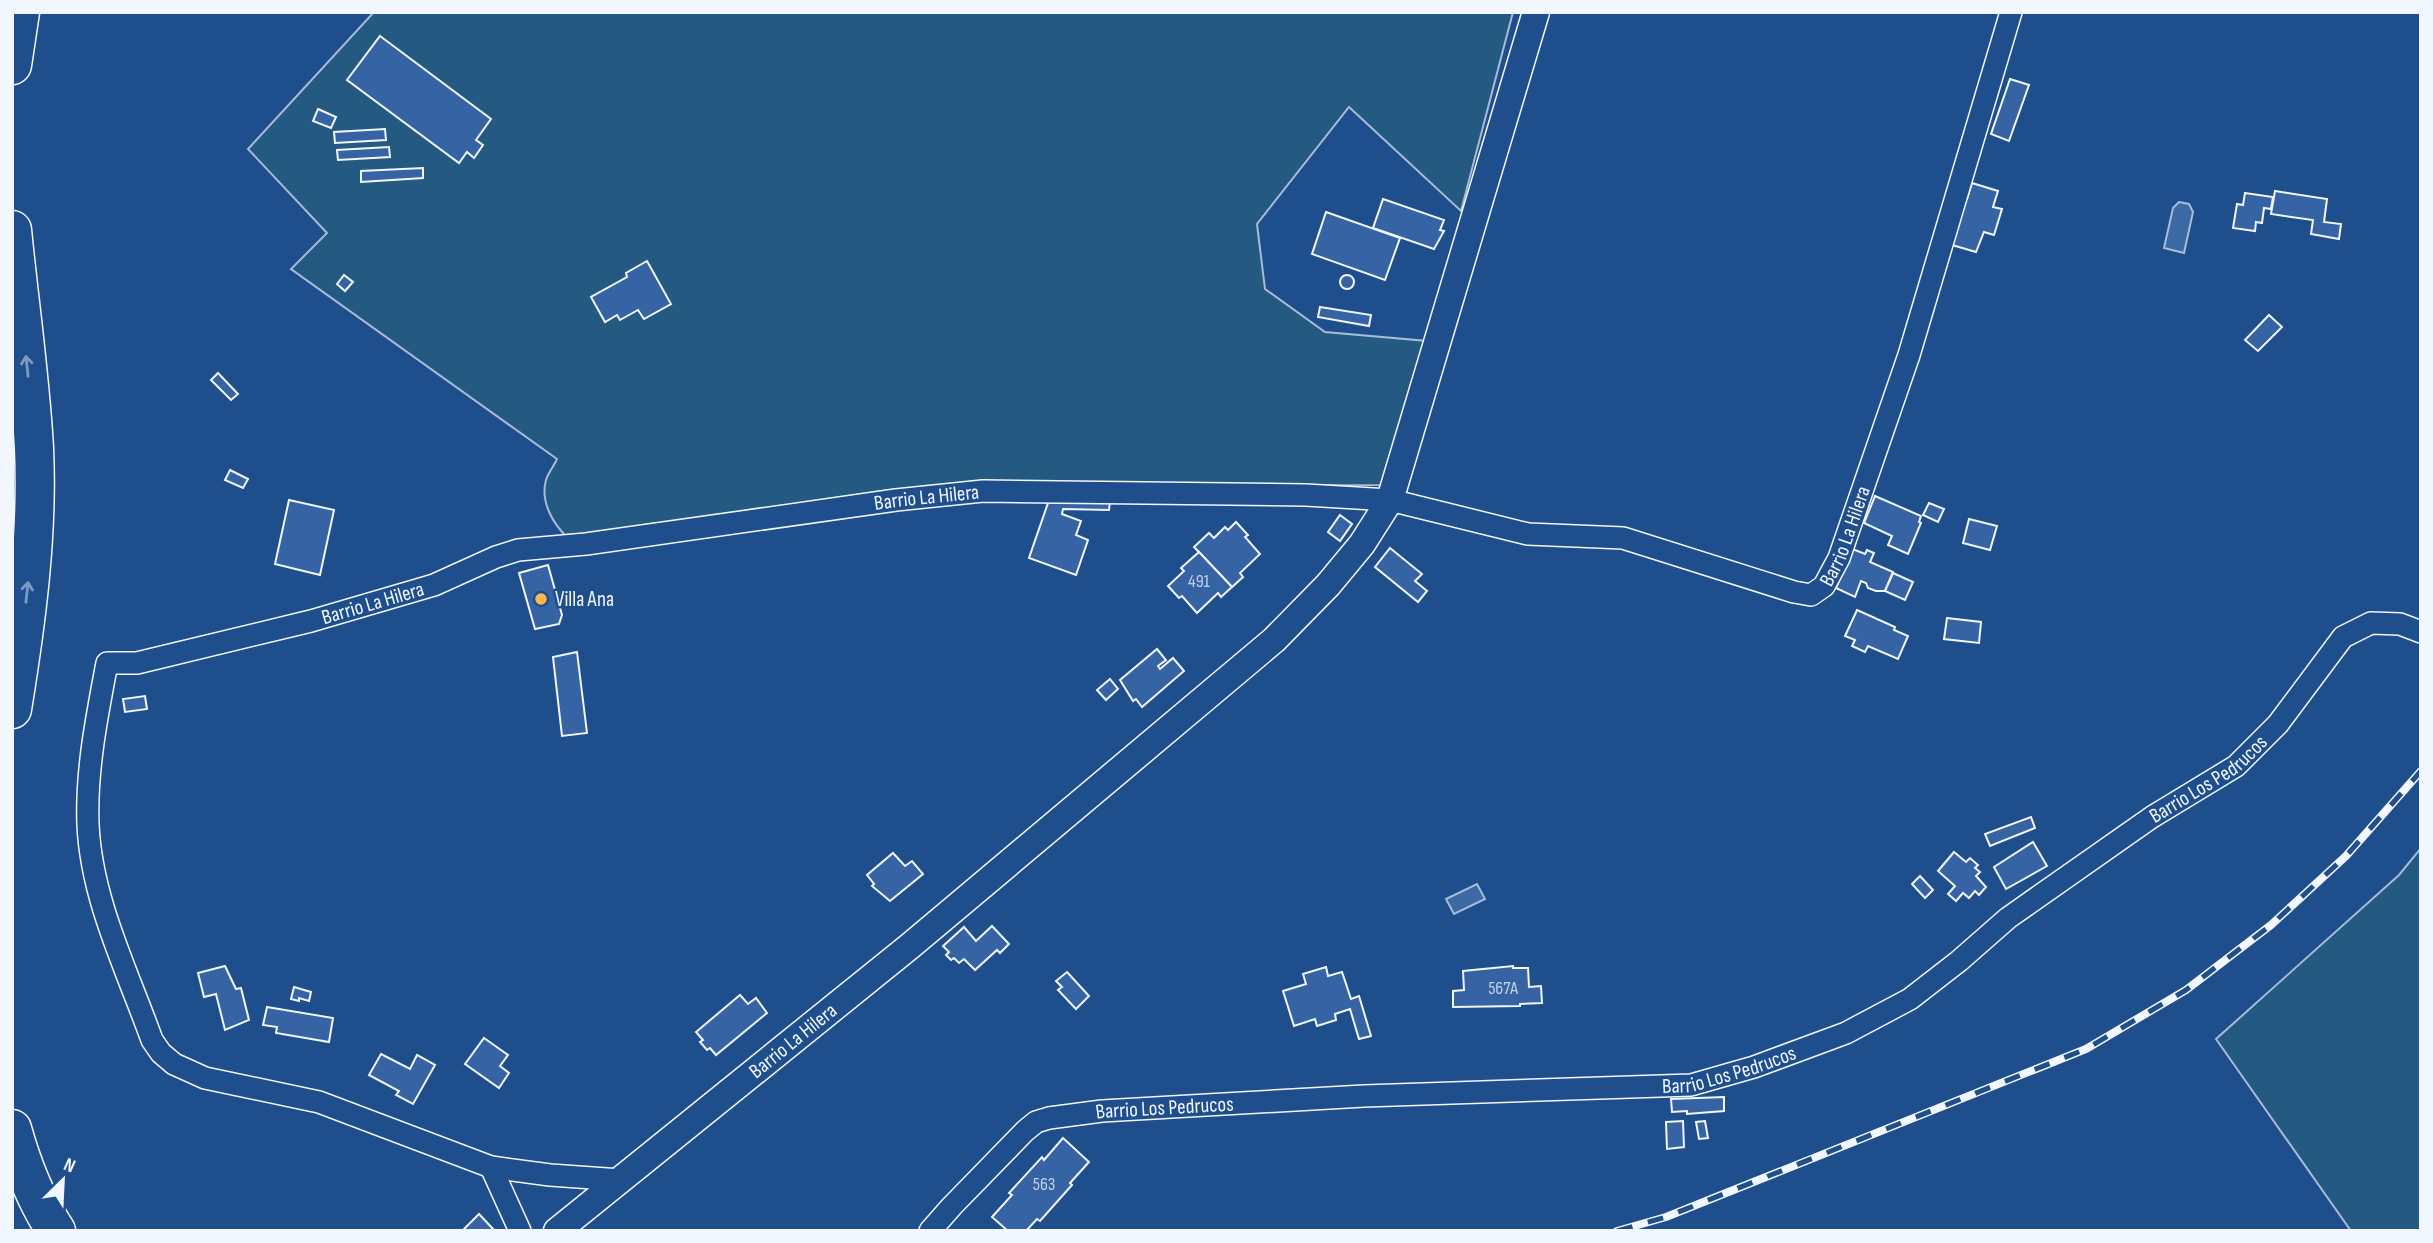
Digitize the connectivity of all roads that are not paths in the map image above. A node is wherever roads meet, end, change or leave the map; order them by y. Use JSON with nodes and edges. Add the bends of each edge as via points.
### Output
{"nodes":[{"id":1,"x":20,"y":12,"type":"edge"},
{"id":2,"x":1536,"y":12,"type":"edge"},
{"id":3,"x":2011,"y":12,"type":"edge"},
{"id":4,"x":12,"y":65,"type":"edge"},
{"id":5,"x":12,"y":230,"type":"edge"},
{"id":6,"x":1390,"y":500,"type":"junction"},
{"id":7,"x":2421,"y":632,"type":"edge"},
{"id":8,"x":12,"y":709,"type":"edge"},
{"id":9,"x":12,"y":1129,"type":"edge"},
{"id":10,"x":491,"y":1167,"type":"junction"},
{"id":11,"x":621,"y":1180,"type":"junction"},
{"id":12,"x":12,"y":1185,"type":"edge"},
{"id":13,"x":48,"y":1231,"type":"edge"},
{"id":14,"x":56,"y":1231,"type":"edge"},
{"id":15,"x":520,"y":1231,"type":"edge"},
{"id":16,"x":557,"y":1231,"type":"edge"},
{"id":17,"x":930,"y":1231,"type":"edge"}],
"edges":[{"from":1,"to":4,"type":"highway"},
{"from":2,"to":6,"type":"street","name":"Barrio La Hilera"},
{"from":3,"to":6,"type":"street","name":"Barrio La Hilera","via":[[1909,355],[1839,558],[1824,586],[1811,595],[1794,592],[1623,538],[1528,534]]},
{"from":8,"to":5,"type":"highway","one_way":true,"via":[[34,516],[34,448]]},
{"from":6,"to":10,"type":"street","name":"Barrio La Hilera","via":[[984,491],[896,500],[519,550],[434,585],[311,621],[137,663],[107,663],[89,780],[92,860],[102,902],[152,1040],[161,1053],[205,1078],[319,1102]]},
{"from":6,"to":11,"type":"street","name":"Barrio La Hilera","via":[[1362,544],[1274,640]]},
{"from":7,"to":17,"type":"street","name":"Barrio Los Pedrucos","via":[[2400,624],[2371,623],[2343,637],[2278,724],[2236,766],[2152,817],[2008,918],[1910,999],[1846,1033],[1754,1067],[1691,1084],[1350,1097],[1049,1118],[1025,1131]]},
{"from":9,"to":14,"type":"highway","via":[[36,1196]]},
{"from":10,"to":11,"type":"street","name":"Barrio La Hilera"},
{"from":10,"to":15,"type":"street"},
{"from":11,"to":16,"type":"street","name":"Barrio La Hilera"},
{"from":12,"to":13,"type":"highway"}]}
